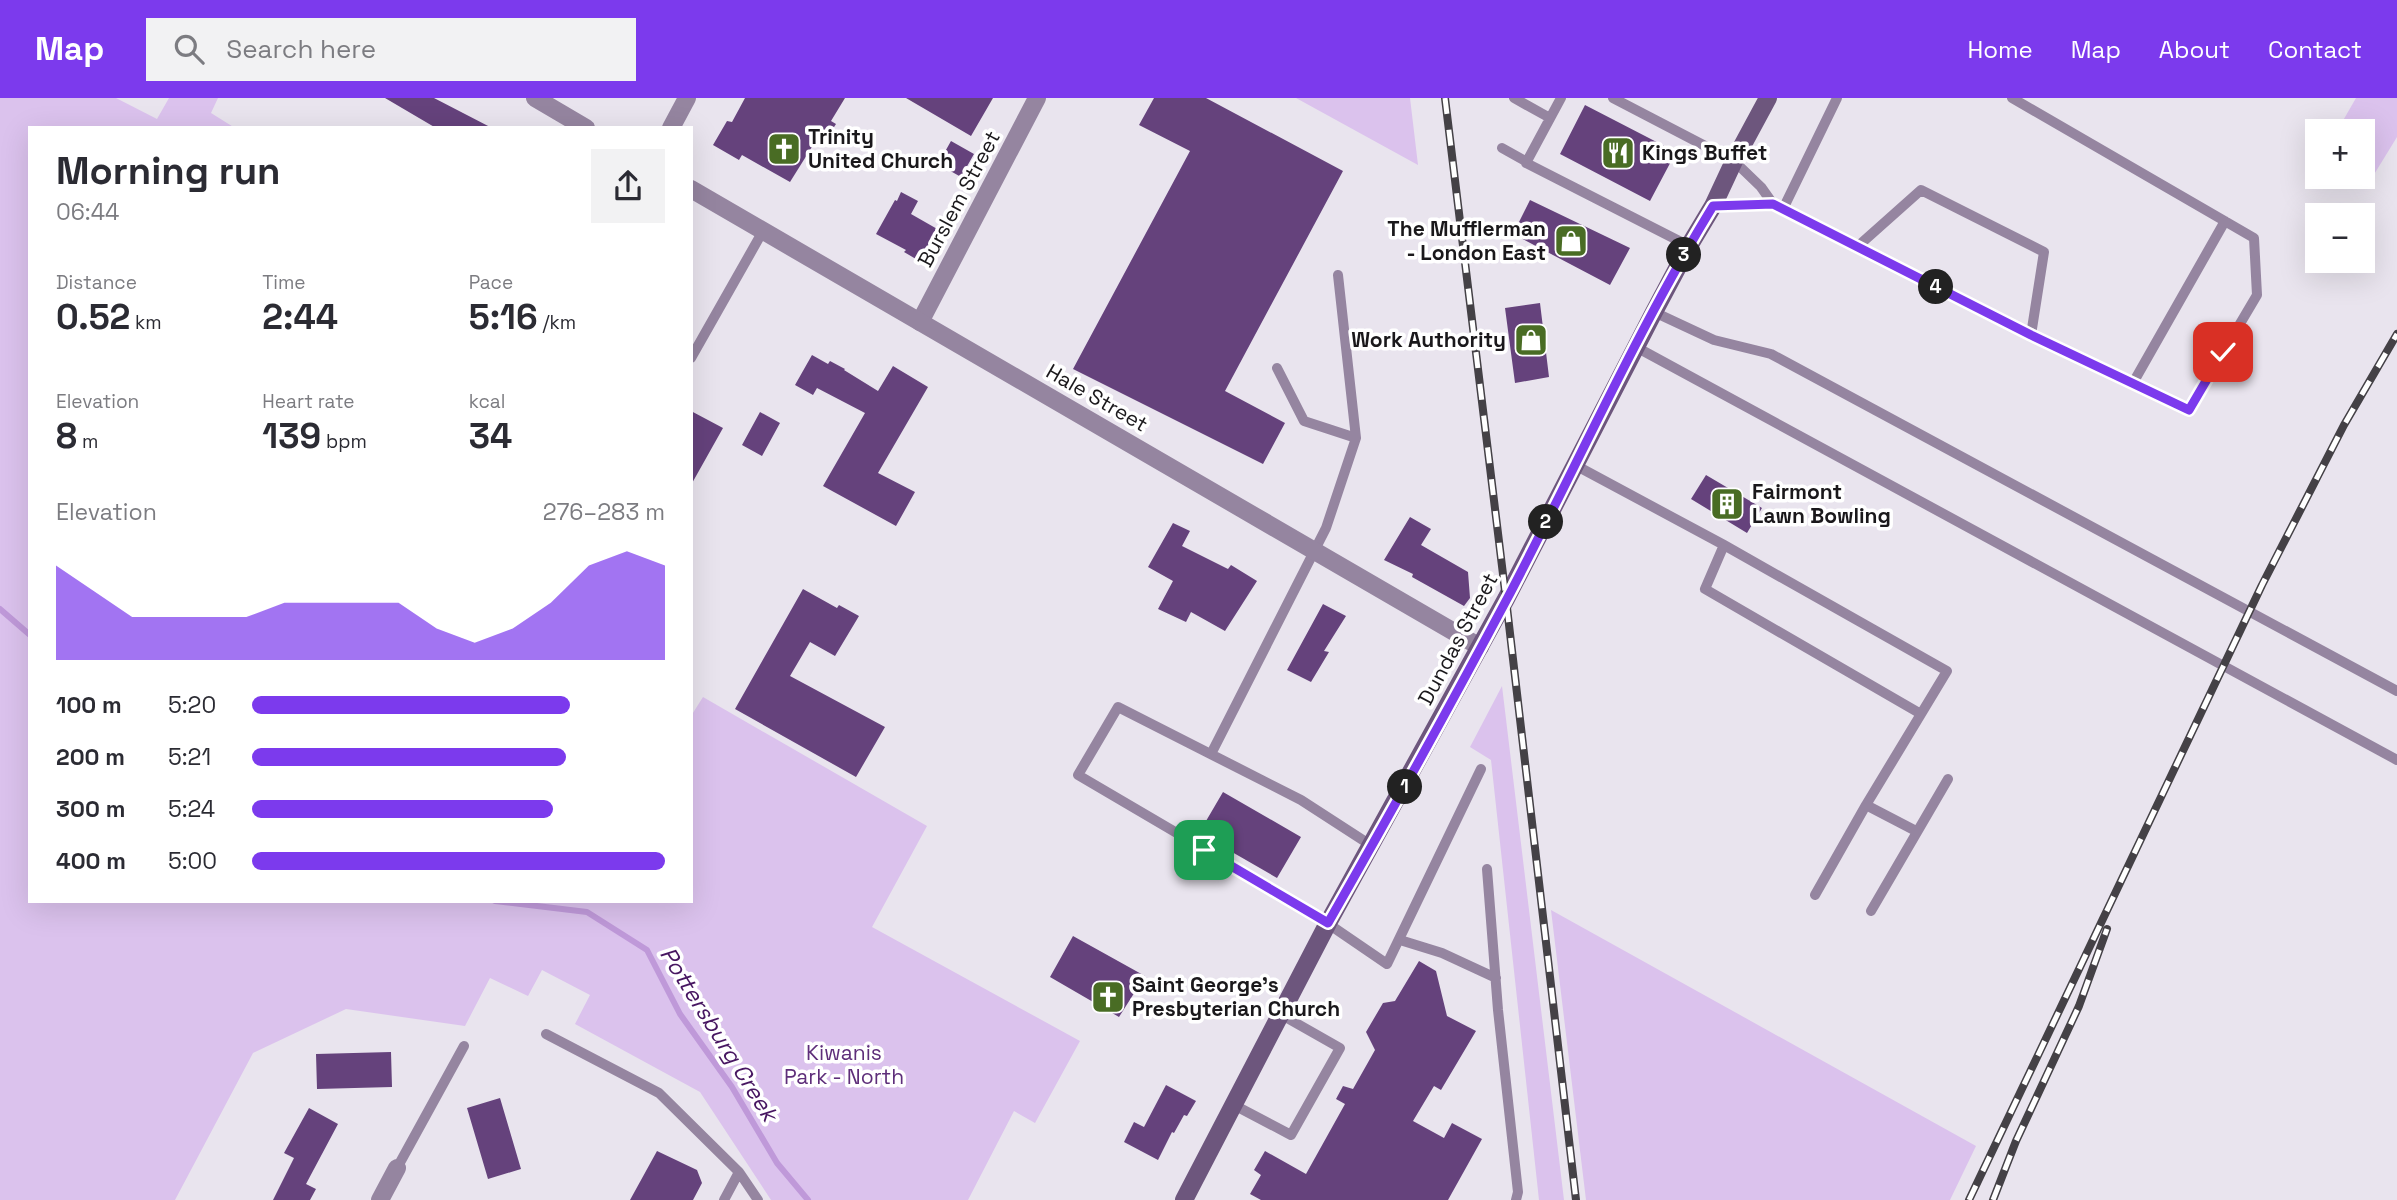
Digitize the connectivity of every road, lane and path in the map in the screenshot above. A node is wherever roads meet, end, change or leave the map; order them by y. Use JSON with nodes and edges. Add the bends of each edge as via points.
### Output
{"nodes":[{"id":1,"x":535,"y":98,"type":"edge"},
{"id":2,"x":687,"y":98,"type":"edge"},
{"id":3,"x":1037,"y":98,"type":"edge"},
{"id":4,"x":1514,"y":98,"type":"edge"},
{"id":5,"x":1561,"y":98,"type":"edge"},
{"id":6,"x":1613,"y":98,"type":"edge"},
{"id":7,"x":1768,"y":98,"type":"edge"},
{"id":8,"x":1837,"y":98,"type":"edge"},
{"id":9,"x":2012,"y":98,"type":"edge"},
{"id":10,"x":1550,"y":118,"type":"junction"},
{"id":11,"x":583,"y":126,"type":"edge"},
{"id":12,"x":672,"y":126,"type":"edge"},
{"id":13,"x":1502,"y":148,"type":"dead end"},
{"id":14,"x":1527,"y":162,"type":"junction"},
{"id":15,"x":1734,"y":162,"type":"junction"},
{"id":16,"x":693,"y":190,"type":"edge"},
{"id":17,"x":1713,"y":206,"type":"junction"},
{"id":18,"x":1778,"y":206,"type":"junction"},
{"id":19,"x":2225,"y":221,"type":"junction"},
{"id":20,"x":763,"y":230,"type":"junction"},
{"id":21,"x":1689,"y":246,"type":"junction"},
{"id":22,"x":1857,"y":247,"type":"junction"},
{"id":23,"x":1338,"y":275,"type":"dead end"},
{"id":24,"x":1654,"y":312,"type":"junction"},
{"id":25,"x":920,"y":322,"type":"junction"},
{"id":26,"x":2031,"y":335,"type":"junction"},
{"id":27,"x":1636,"y":347,"type":"junction"},
{"id":28,"x":693,"y":354,"type":"edge"},
{"id":29,"x":1277,"y":368,"type":"dead end"},
{"id":30,"x":2133,"y":383,"type":"junction"},
{"id":31,"x":1356,"y":438,"type":"junction"},
{"id":32,"x":1575,"y":465,"type":"junction"},
{"id":33,"x":1724,"y":545,"type":"junction"},
{"id":34,"x":1315,"y":551,"type":"junction"},
{"id":35,"x":1480,"y":647,"type":"junction"},
{"id":36,"x":2397,"y":691,"type":"edge"},
{"id":37,"x":1921,"y":714,"type":"junction"},
{"id":38,"x":1211,"y":754,"type":"junction"},
{"id":39,"x":2397,"y":760,"type":"edge"},
{"id":40,"x":1481,"y":769,"type":"dead end"},
{"id":41,"x":1948,"y":779,"type":"dead end"},
{"id":42,"x":1866,"y":805,"type":"junction"},
{"id":43,"x":1916,"y":831,"type":"junction"},
{"id":44,"x":1372,"y":846,"type":"junction"},
{"id":45,"x":1486,"y":869,"type":"dead end"},
{"id":46,"x":1815,"y":895,"type":"dead end"},
{"id":47,"x":1871,"y":911,"type":"dead end"},
{"id":48,"x":1328,"y":923,"type":"junction"},
{"id":49,"x":1400,"y":940,"type":"junction"},
{"id":50,"x":1496,"y":978,"type":"junction"},
{"id":51,"x":1280,"y":1014,"type":"junction"},
{"id":52,"x":546,"y":1034,"type":"dead end"},
{"id":53,"x":464,"y":1046,"type":"dead end"},
{"id":54,"x":1234,"y":1105,"type":"junction"},
{"id":55,"x":397,"y":1168,"type":"joint"},
{"id":56,"x":739,"y":1172,"type":"junction"},
{"id":57,"x":380,"y":1200,"type":"edge"},
{"id":58,"x":724,"y":1200,"type":"edge"},
{"id":59,"x":758,"y":1200,"type":"edge"},
{"id":60,"x":1184,"y":1200,"type":"edge"},
{"id":61,"x":1516,"y":1200,"type":"edge"}],
"edges":[{"from":1,"to":11,"type":"street"},
{"from":2,"to":12,"type":"street"},
{"from":3,"to":25,"type":"street","name":"Burslem Street"},
{"from":4,"to":10,"type":"lane"},
{"from":5,"to":10,"type":"lane"},
{"from":6,"to":15,"type":"lane"},
{"from":7,"to":15,"type":"main road","name":"Dundas Street"},
{"from":8,"to":18,"type":"lane"},
{"from":9,"to":19,"type":"lane"},
{"from":10,"to":14,"type":"lane"},
{"from":13,"to":14,"type":"lane"},
{"from":14,"to":21,"type":"lane"},
{"from":15,"to":17,"type":"main road","name":"Dundas Street"},
{"from":15,"to":18,"type":"lane"},
{"from":16,"to":20,"type":"street","name":"Hale Street"},
{"from":17,"to":18,"type":"lane"},
{"from":17,"to":21,"type":"main road","name":"Dundas Street"},
{"from":18,"to":22,"type":"lane"},
{"from":19,"to":30,"type":"lane"},
{"from":19,"to":30,"type":"lane","via":[[2254,238],[2257,295],[2189,410]]},
{"from":20,"to":25,"type":"street","name":"Hale Street"},
{"from":20,"to":28,"type":"lane"},
{"from":21,"to":24,"type":"main road","name":"Dundas Street"},
{"from":22,"to":26,"type":"lane"},
{"from":22,"to":26,"type":"lane","via":[[1921,190],[2044,252]]},
{"from":23,"to":31,"type":"lane"},
{"from":24,"to":27,"type":"main road","name":"Dundas Street"},
{"from":24,"to":36,"type":"lane","via":[[1714,340],[1771,354]]},
{"from":25,"to":34,"type":"street","name":"Hale Street"},
{"from":26,"to":30,"type":"lane"},
{"from":27,"to":32,"type":"main road","name":"Dundas Street"},
{"from":27,"to":39,"type":"lane"},
{"from":29,"to":31,"type":"lane","via":[[1304,421]]},
{"from":31,"to":34,"type":"lane"},
{"from":32,"to":33,"type":"lane"},
{"from":32,"to":35,"type":"main road","name":"Dundas Street"},
{"from":33,"to":37,"type":"lane","via":[[1705,589]]},
{"from":33,"to":37,"type":"lane","via":[[1947,671]]},
{"from":34,"to":35,"type":"street","name":"Hale Street"},
{"from":34,"to":38,"type":"lane"},
{"from":35,"to":44,"type":"main road","name":"Dundas Street"},
{"from":37,"to":42,"type":"lane"},
{"from":38,"to":44,"type":"lane","via":[[1301,800]]},
{"from":38,"to":48,"type":"lane","via":[[1118,707],[1078,775]]},
{"from":40,"to":49,"type":"lane"},
{"from":41,"to":43,"type":"lane"},
{"from":42,"to":43,"type":"lane"},
{"from":42,"to":46,"type":"lane"},
{"from":43,"to":47,"type":"lane"},
{"from":44,"to":48,"type":"main road","name":"Dundas Street"},
{"from":45,"to":50,"type":"lane"},
{"from":48,"to":49,"type":"lane","via":[[1387,964]]},
{"from":48,"to":51,"type":"main road","name":"Dundas Street"},
{"from":49,"to":50,"type":"lane"},
{"from":50,"to":61,"type":"lane"},
{"from":51,"to":54,"type":"main road","name":"Dundas Street"},
{"from":51,"to":54,"type":"lane","via":[[1340,1048],[1292,1135]]},
{"from":52,"to":56,"type":"lane","via":[[659,1093]]},
{"from":53,"to":55,"type":"lane"},
{"from":54,"to":60,"type":"main road","name":"Dundas Street"},
{"from":55,"to":57,"type":"street"},
{"from":56,"to":58,"type":"lane"},
{"from":56,"to":59,"type":"lane"}]}
